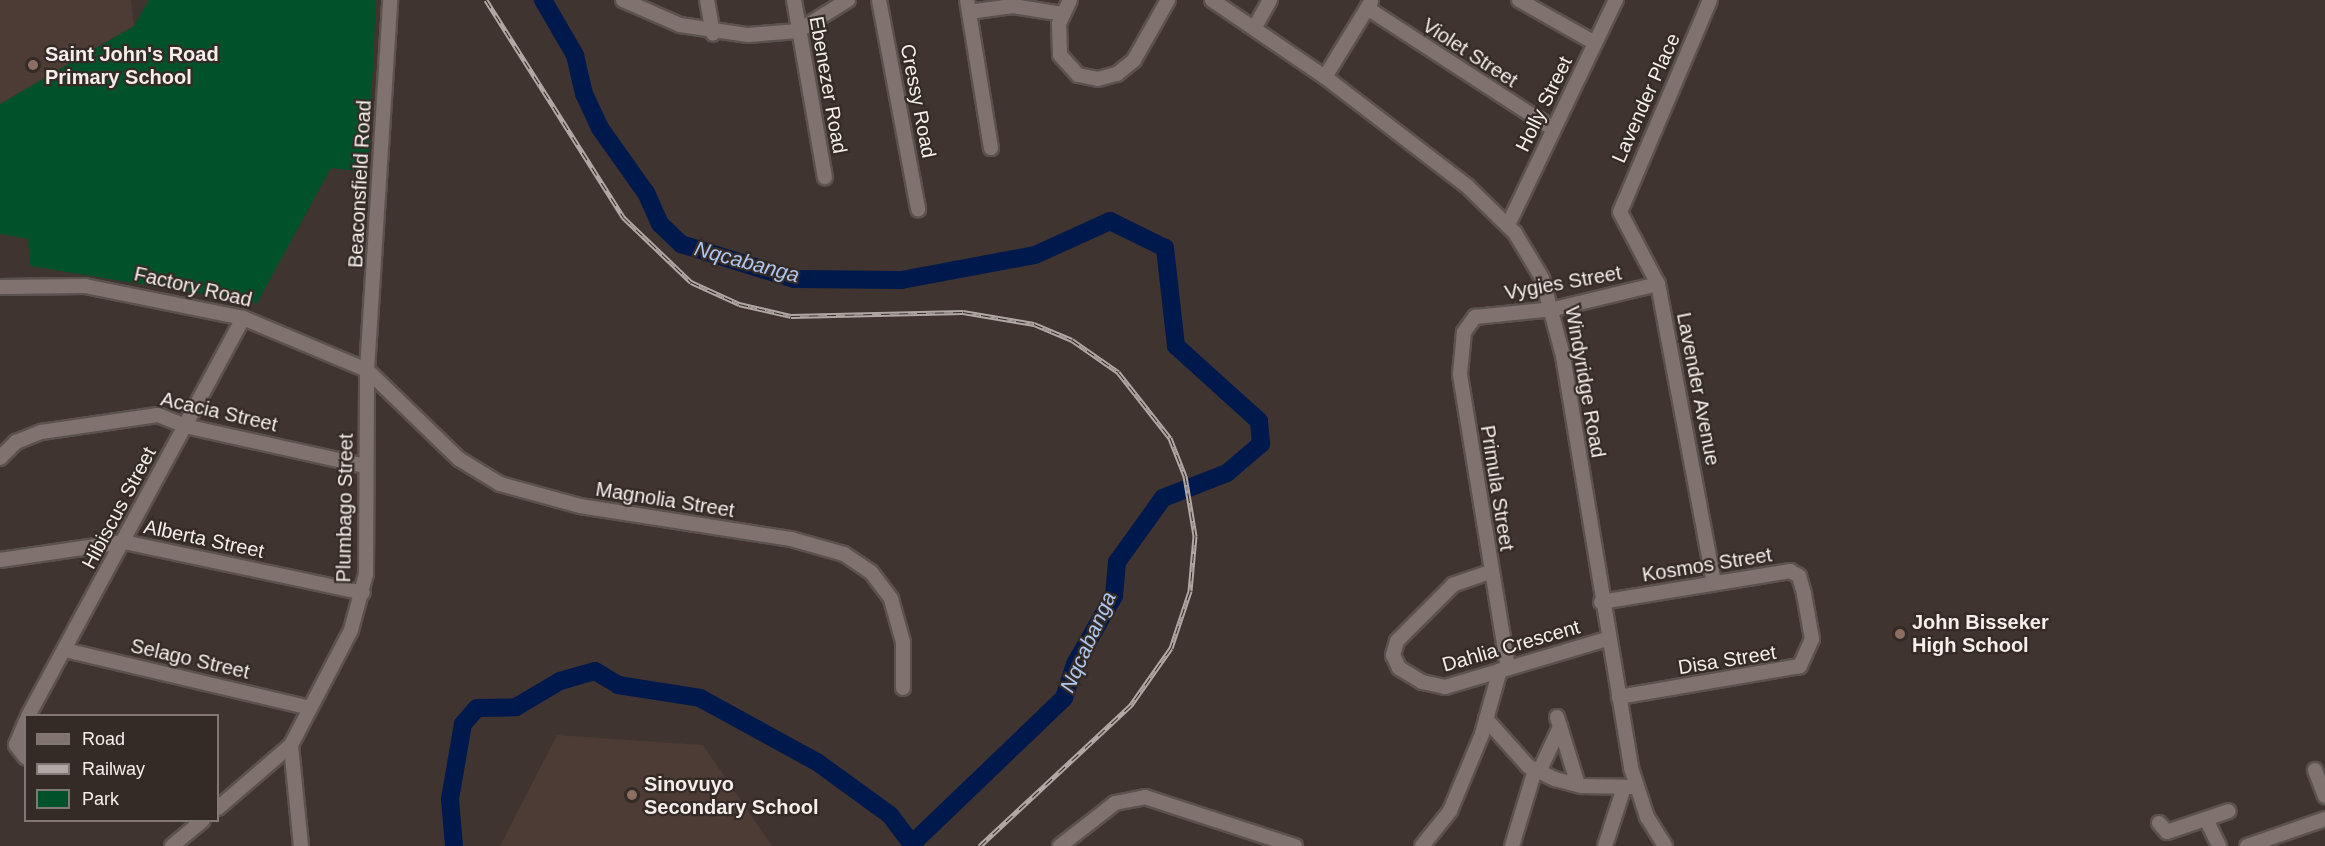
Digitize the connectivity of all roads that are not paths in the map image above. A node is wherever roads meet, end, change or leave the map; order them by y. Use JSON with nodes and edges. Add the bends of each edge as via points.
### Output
{"nodes":[{"id":1,"x":390,"y":0,"type":"edge"},
{"id":2,"x":623,"y":0,"type":"edge"},
{"id":3,"x":707,"y":0,"type":"edge"},
{"id":4,"x":794,"y":0,"type":"edge"},
{"id":5,"x":848,"y":0,"type":"edge"},
{"id":6,"x":879,"y":0,"type":"edge"},
{"id":7,"x":1070,"y":0,"type":"edge"},
{"id":8,"x":1168,"y":0,"type":"edge"},
{"id":9,"x":1212,"y":0,"type":"edge"},
{"id":10,"x":1270,"y":0,"type":"edge"},
{"id":11,"x":1519,"y":0,"type":"edge"},
{"id":12,"x":1616,"y":0,"type":"edge"},
{"id":13,"x":1710,"y":0,"type":"edge"},
{"id":14,"x":1370,"y":4,"type":"edge"},
{"id":15,"x":968,"y":6,"type":"edge"},
{"id":16,"x":1063,"y":14,"type":"junction"},
{"id":17,"x":1255,"y":27,"type":"junction"},
{"id":18,"x":798,"y":31,"type":"junction"},
{"id":19,"x":712,"y":33,"type":"junction"},
{"id":20,"x":1595,"y":43,"type":"junction"},
{"id":21,"x":1325,"y":77,"type":"junction"},
{"id":22,"x":1552,"y":128,"type":"junction"},
{"id":23,"x":991,"y":147,"type":"dead end"},
{"id":24,"x":825,"y":177,"type":"dead end"},
{"id":25,"x":918,"y":209,"type":"dead end"},
{"id":26,"x":1620,"y":212,"type":"joint"},
{"id":27,"x":1508,"y":225,"type":"junction"},
{"id":28,"x":1658,"y":284,"type":"junction"},
{"id":29,"x":0,"y":287,"type":"edge"},
{"id":30,"x":1554,"y":309,"type":"junction"},
{"id":31,"x":1475,"y":317,"type":"joint"},
{"id":32,"x":243,"y":318,"type":"junction"},
{"id":33,"x":367,"y":370,"type":"junction"},
{"id":34,"x":185,"y":426,"type":"junction"},
{"id":35,"x":0,"y":458,"type":"edge"},
{"id":36,"x":365,"y":466,"type":"junction"},
{"id":37,"x":124,"y":542,"type":"junction"},
{"id":38,"x":0,"y":560,"type":"edge"},
{"id":39,"x":1490,"y":572,"type":"junction"},
{"id":40,"x":1714,"y":582,"type":"junction"},
{"id":41,"x":363,"y":593,"type":"junction"},
{"id":42,"x":1804,"y":594,"type":"joint"},
{"id":43,"x":1602,"y":602,"type":"junction"},
{"id":44,"x":1607,"y":639,"type":"junction"},
{"id":45,"x":64,"y":650,"type":"junction"},
{"id":46,"x":1504,"y":670,"type":"junction"},
{"id":47,"x":903,"y":688,"type":"dead end"},
{"id":48,"x":1619,"y":697,"type":"junction"},
{"id":49,"x":307,"y":707,"type":"junction"},
{"id":50,"x":29,"y":714,"type":"edge"},
{"id":51,"x":1486,"y":719,"type":"junction"},
{"id":52,"x":24,"y":726,"type":"edge"},
{"id":53,"x":291,"y":745,"type":"junction"},
{"id":54,"x":24,"y":755,"type":"edge"},
{"id":55,"x":2315,"y":770,"type":"dead end"},
{"id":56,"x":1537,"y":771,"type":"junction"},
{"id":57,"x":1578,"y":785,"type":"junction"},
{"id":58,"x":1630,"y":787,"type":"junction"},
{"id":59,"x":2325,"y":796,"type":"edge"},
{"id":60,"x":219,"y":807,"type":"edge"},
{"id":61,"x":2229,"y":811,"type":"dead end"},
{"id":62,"x":2206,"y":819,"type":"junction"},
{"id":63,"x":2325,"y":819,"type":"edge"},
{"id":64,"x":201,"y":822,"type":"edge"},
{"id":65,"x":2159,"y":823,"type":"dead end"},
{"id":66,"x":172,"y":846,"type":"edge"},
{"id":67,"x":301,"y":846,"type":"edge"},
{"id":68,"x":1060,"y":846,"type":"edge"},
{"id":69,"x":1295,"y":846,"type":"edge"},
{"id":70,"x":1422,"y":846,"type":"edge"},
{"id":71,"x":1512,"y":846,"type":"edge"},
{"id":72,"x":1605,"y":846,"type":"edge"},
{"id":73,"x":1665,"y":846,"type":"edge"},
{"id":74,"x":2219,"y":846,"type":"edge"},
{"id":75,"x":2247,"y":846,"type":"edge"}],
"edges":[{"from":1,"to":33,"type":"street","name":"Beaconsfield Road"},
{"from":2,"to":19,"type":"street"},
{"from":3,"to":19,"type":"street"},
{"from":4,"to":18,"type":"street","name":"Ebenezer Road"},
{"from":5,"to":18,"type":"street"},
{"from":6,"to":25,"type":"street","name":"Cressy Road"},
{"from":7,"to":16,"type":"street"},
{"from":8,"to":16,"type":"street","via":[[1134,60],[1108,78],[1087,78],[1065,63],[1057,37]]},
{"from":9,"to":17,"type":"street","name":"Windyridge Road"},
{"from":10,"to":17,"type":"street"},
{"from":11,"to":20,"type":"street"},
{"from":12,"to":20,"type":"street","name":"Holly Street"},
{"from":13,"to":26,"type":"street","name":"Lavender Place"},
{"from":14,"to":21,"type":"street"},
{"from":14,"to":22,"type":"street","name":"Violet Street"},
{"from":15,"to":16,"type":"street","via":[[1013,6]]},
{"from":15,"to":23,"type":"street"},
{"from":17,"to":21,"type":"street","name":"Windyridge Road"},
{"from":18,"to":19,"type":"street"},
{"from":18,"to":24,"type":"street","name":"Ebenezer Road"},
{"from":20,"to":22,"type":"street","name":"Holly Street"},
{"from":21,"to":27,"type":"street","name":"Windyridge Road","via":[[1466,185]]},
{"from":22,"to":27,"type":"street","name":"Holly Street"},
{"from":26,"to":28,"type":"street","name":"Lavender Avenue"},
{"from":27,"to":30,"type":"street","name":"Windyridge Road","via":[[1528,253]]},
{"from":28,"to":30,"type":"street","name":"Vygies Street"},
{"from":28,"to":40,"type":"street","name":"Lavender Avenue"},
{"from":29,"to":32,"type":"street","name":"Factory Road","via":[[85,286]]},
{"from":30,"to":31,"type":"street","name":"Vygies Street"},
{"from":30,"to":43,"type":"street","name":"Windyridge Road"},
{"from":31,"to":39,"type":"street","name":"Primula Street","via":[[1461,340],[1460,374]]},
{"from":32,"to":33,"type":"street","name":"Factory Road"},
{"from":32,"to":34,"type":"street","name":"Hibiscus Street"},
{"from":33,"to":36,"type":"street","name":"Plumbago Street"},
{"from":33,"to":47,"type":"street","name":"Magnolia Street","via":[[459,459],[500,484],[580,506],[808,543],[859,562],[882,584],[897,615]]},
{"from":34,"to":35,"type":"street","name":"Acacia Street","via":[[158,415],[41,432],[16,442]]},
{"from":34,"to":36,"type":"street","name":"Acacia Street"},
{"from":34,"to":37,"type":"street","name":"Hibiscus Street"},
{"from":36,"to":41,"type":"street","name":"Plumbago Street"},
{"from":37,"to":38,"type":"street","name":"Alberta Street"},
{"from":37,"to":41,"type":"street","name":"Alberta Street"},
{"from":37,"to":45,"type":"street","name":"Hibiscus Street"},
{"from":39,"to":46,"type":"street","name":"Primula Street"},
{"from":39,"to":46,"type":"street","name":"Dahlia Crescent","via":[[1462,579],[1442,594],[1397,641],[1392,655],[1406,674],[1433,686],[1460,684]]},
{"from":40,"to":42,"type":"street","name":"Kosmos Street","via":[[1790,571],[1798,576]]},
{"from":40,"to":43,"type":"street","name":"Kosmos Street"},
{"from":41,"to":49,"type":"street","name":"Plumbago Street","via":[[351,630]]},
{"from":42,"to":48,"type":"street","name":"Disa Street","via":[[1812,639],[1800,666]]},
{"from":43,"to":44,"type":"street","name":"Windyridge Road"},
{"from":44,"to":46,"type":"street","name":"Dahlia Crescent"},
{"from":44,"to":48,"type":"street","name":"Windyridge Road"},
{"from":45,"to":49,"type":"street","name":"Selago Street"},
{"from":45,"to":50,"type":"street","name":"Hibiscus Street"},
{"from":46,"to":51,"type":"street"},
{"from":48,"to":58,"type":"street","name":"Windyridge Road"},
{"from":49,"to":53,"type":"street","name":"Plumbago Street"},
{"from":51,"to":56,"type":"street"},
{"from":51,"to":70,"type":"street","via":[[1445,822]]},
{"from":52,"to":54,"type":"street","via":[[16,745]]},
{"from":53,"to":60,"type":"street"},
{"from":53,"to":67,"type":"street","name":"Plumbago Street"},
{"from":55,"to":59,"type":"street"},
{"from":56,"to":57,"type":"street"},
{"from":56,"to":57,"type":"street","via":[[1558,722]]},
{"from":56,"to":71,"type":"street"},
{"from":57,"to":58,"type":"street"},
{"from":58,"to":72,"type":"street"},
{"from":58,"to":73,"type":"street","name":"Windyridge Road"},
{"from":61,"to":62,"type":"street"},
{"from":62,"to":65,"type":"street","via":[[2167,832]]},
{"from":62,"to":74,"type":"street"},
{"from":63,"to":75,"type":"street"},
{"from":64,"to":66,"type":"street"},
{"from":68,"to":69,"type":"street","via":[[1115,803],[1145,797]]}]}
